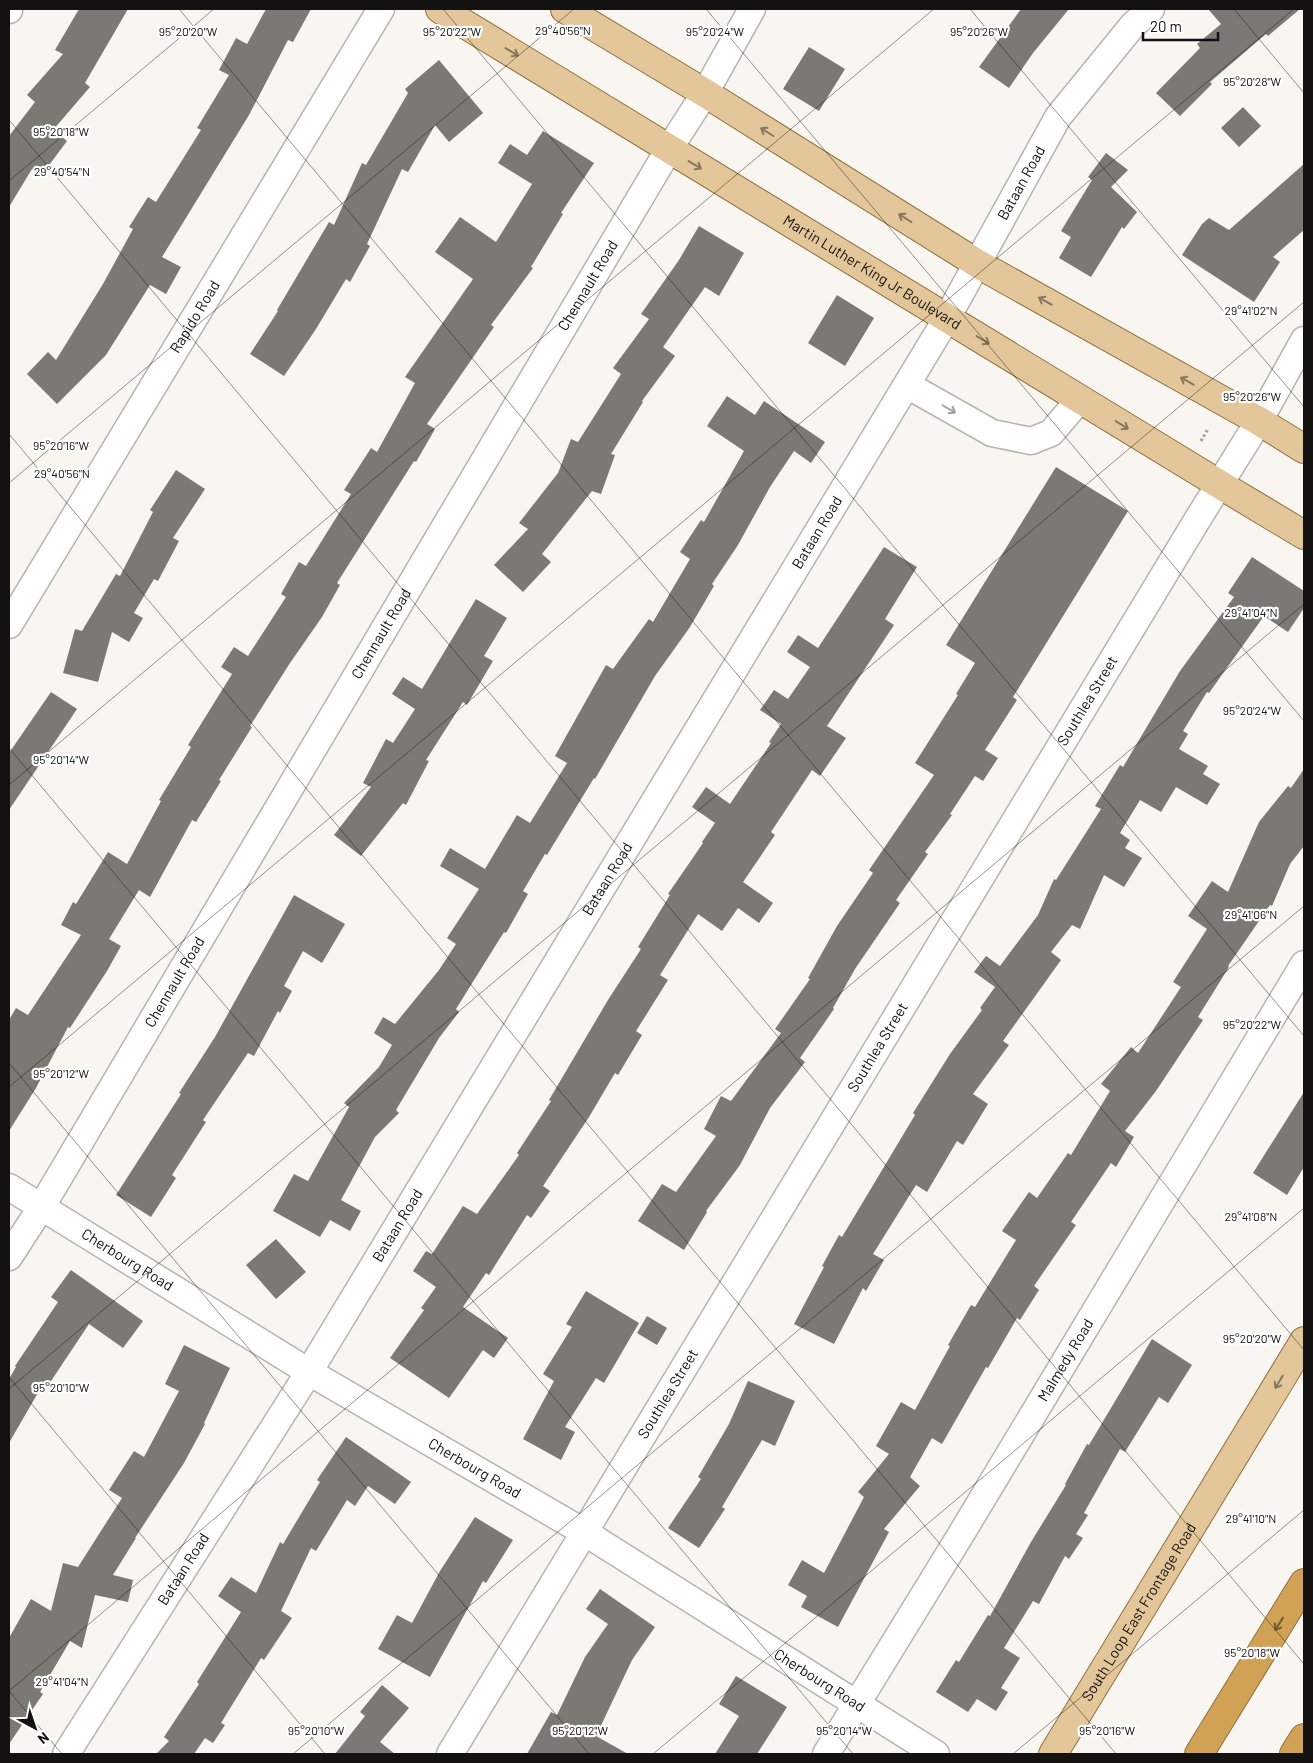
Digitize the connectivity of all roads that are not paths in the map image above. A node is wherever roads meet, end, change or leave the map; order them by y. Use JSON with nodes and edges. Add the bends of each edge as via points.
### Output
{"nodes":[{"id":1,"x":381,"y":9,"type":"edge"},
{"id":2,"x":440,"y":9,"type":"edge"},
{"id":3,"x":565,"y":9,"type":"edge"},
{"id":4,"x":752,"y":9,"type":"edge"},
{"id":5,"x":1151,"y":9,"type":"edge"},
{"id":6,"x":705,"y":93,"type":"junction"},
{"id":7,"x":669,"y":149,"type":"junction"},
{"id":8,"x":978,"y":264,"type":"junction"},
{"id":9,"x":947,"y":318,"type":"junction"},
{"id":10,"x":1304,"y":340,"type":"edge"},
{"id":11,"x":907,"y":385,"type":"junction"},
{"id":12,"x":1080,"y":399,"type":"junction"},
{"id":13,"x":1259,"y":421,"type":"junction"},
{"id":14,"x":1304,"y":449,"type":"edge"},
{"id":15,"x":1219,"y":484,"type":"junction"},
{"id":16,"x":1304,"y":535,"type":"edge"},
{"id":17,"x":9,"y":625,"type":"edge"},
{"id":18,"x":1304,"y":964,"type":"edge"},
{"id":19,"x":9,"y":1187,"type":"edge"},
{"id":20,"x":42,"y":1206,"type":"junction"},
{"id":21,"x":9,"y":1257,"type":"edge"},
{"id":22,"x":1304,"y":1341,"type":"edge"},
{"id":23,"x":309,"y":1372,"type":"junction"},
{"id":24,"x":584,"y":1532,"type":"junction"},
{"id":25,"x":1304,"y":1583,"type":"edge"},
{"id":26,"x":857,"y":1703,"type":"junction"},
{"id":27,"x":1304,"y":1738,"type":"edge"},
{"id":28,"x":66,"y":1754,"type":"edge"},
{"id":29,"x":450,"y":1754,"type":"edge"},
{"id":30,"x":826,"y":1754,"type":"edge"},
{"id":31,"x":936,"y":1754,"type":"edge"},
{"id":32,"x":1053,"y":1754,"type":"edge"},
{"id":33,"x":1199,"y":1754,"type":"edge"},
{"id":34,"x":1294,"y":1754,"type":"edge"}],
"edges":[{"from":1,"to":17,"type":"street","name":"Rapido Road"},
{"from":2,"to":7,"type":"main road","name":"Martin Luther King Jr Boulevard","one_way":true},
{"from":3,"to":6,"type":"main road"},
{"from":4,"to":6,"type":"street","name":"Chennault Road"},
{"from":5,"to":8,"type":"street","name":"Bataan Road","via":[[1133,25],[1058,117]]},
{"from":6,"to":7,"type":"street","name":"Chennault Road"},
{"from":8,"to":6,"type":"main road","one_way":true},
{"from":7,"to":9,"type":"main road","name":"Martin Luther King Jr Boulevard","one_way":true},
{"from":7,"to":20,"type":"street","name":"Chennault Road"},
{"from":8,"to":9,"type":"street","name":"Bataan Road"},
{"from":13,"to":8,"type":"main road","one_way":true},
{"from":9,"to":11,"type":"street","name":"Bataan Road"},
{"from":9,"to":12,"type":"main road","name":"Martin Luther King Jr Boulevard","one_way":true},
{"from":10,"to":13,"type":"street","name":"Southlea Street"},
{"from":11,"to":12,"type":"street","one_way":true,"via":[[992,433],[1031,441],[1051,433]]},
{"from":11,"to":23,"type":"street","name":"Bataan Road"},
{"from":12,"to":15,"type":"main road","name":"Martin Luther King Jr Boulevard","one_way":true},
{"from":13,"to":14,"type":"main road"},
{"from":13,"to":15,"type":"street","name":"Southlea Street"},
{"from":15,"to":16,"type":"main road","name":"Martin Luther King Jr Boulevard"},
{"from":15,"to":24,"type":"street","name":"Southlea Street"},
{"from":18,"to":26,"type":"street","name":"Malmedy Road"},
{"from":19,"to":20,"type":"street","name":"Cherbourg Road"},
{"from":20,"to":21,"type":"street","name":"Chennault Road"},
{"from":20,"to":23,"type":"street","name":"Cherbourg Road"},
{"from":22,"to":32,"type":"main road","name":"South Loop East Frontage Road","one_way":true},
{"from":23,"to":24,"type":"street","name":"Cherbourg Road"},
{"from":23,"to":28,"type":"street","name":"Bataan Road"},
{"from":24,"to":26,"type":"street","name":"Cherbourg Road"},
{"from":24,"to":29,"type":"street","name":"Southlea Street"},
{"from":25,"to":33,"type":"highway","one_way":true},
{"from":26,"to":30,"type":"street","name":"Malmedy Road"},
{"from":26,"to":31,"type":"street","name":"Cherbourg Road"},
{"from":27,"to":34,"type":"highway"}]}
